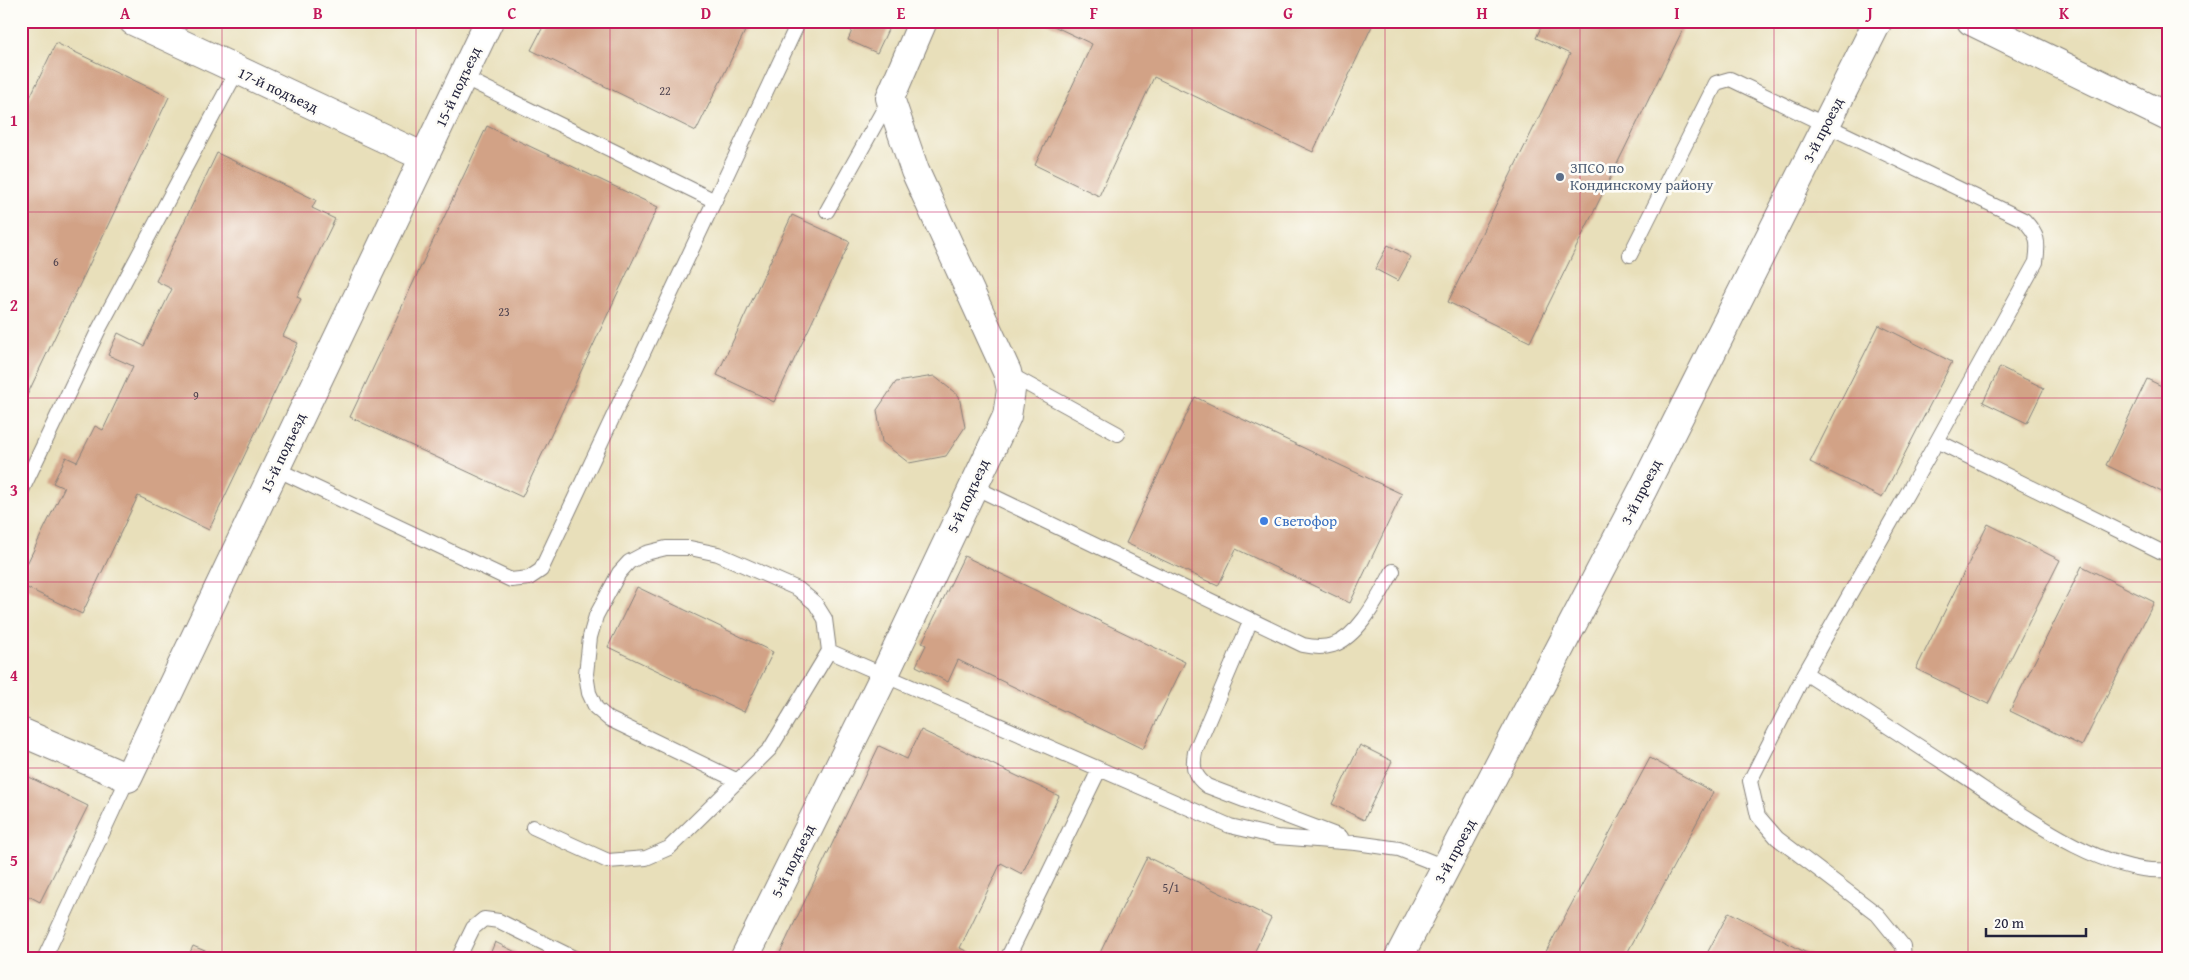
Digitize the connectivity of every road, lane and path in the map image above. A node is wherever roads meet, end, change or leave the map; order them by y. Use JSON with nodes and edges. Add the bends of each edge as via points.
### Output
{"nodes":[{"id":1,"x":133,"y":21,"type":"edge"},
{"id":2,"x":489,"y":21,"type":"edge"},
{"id":3,"x":799,"y":21,"type":"edge"},
{"id":4,"x":923,"y":21,"type":"edge"},
{"id":5,"x":1878,"y":21,"type":"edge"},
{"id":6,"x":1971,"y":21,"type":"edge"},
{"id":7,"x":237,"y":71,"type":"junction"},
{"id":8,"x":463,"y":77,"type":"junction"},
{"id":9,"x":890,"y":98,"type":"junction"},
{"id":10,"x":2168,"y":117,"type":"edge"},
{"id":11,"x":1825,"y":125,"type":"junction"},
{"id":12,"x":424,"y":157,"type":"junction"},
{"id":13,"x":716,"y":201,"type":"junction"},
{"id":14,"x":827,"y":211,"type":"dead end"},
{"id":15,"x":1630,"y":256,"type":"dead end"},
{"id":16,"x":1007,"y":372,"type":"junction"},
{"id":17,"x":1118,"y":434,"type":"dead end"},
{"id":18,"x":1937,"y":441,"type":"junction"},
{"id":19,"x":276,"y":469,"type":"junction"},
{"id":20,"x":972,"y":486,"type":"junction"},
{"id":21,"x":21,"y":492,"type":"edge"},
{"id":22,"x":2168,"y":555,"type":"edge"},
{"id":23,"x":1393,"y":571,"type":"dead end"},
{"id":24,"x":1251,"y":620,"type":"junction"},
{"id":25,"x":828,"y":651,"type":"junction"},
{"id":26,"x":1805,"y":673,"type":"junction"},
{"id":27,"x":884,"y":676,"type":"junction"},
{"id":28,"x":21,"y":732,"type":"edge"},
{"id":29,"x":1098,"y":770,"type":"junction"},
{"id":30,"x":128,"y":778,"type":"junction"},
{"id":31,"x":738,"y":781,"type":"junction"},
{"id":32,"x":533,"y":827,"type":"dead end"},
{"id":33,"x":1356,"y":843,"type":"junction"},
{"id":34,"x":1447,"y":868,"type":"junction"},
{"id":35,"x":2168,"y":870,"type":"edge"},
{"id":36,"x":44,"y":959,"type":"edge"},
{"id":37,"x":458,"y":959,"type":"edge"},
{"id":38,"x":576,"y":959,"type":"edge"},
{"id":39,"x":744,"y":959,"type":"edge"},
{"id":40,"x":1007,"y":959,"type":"edge"},
{"id":41,"x":1398,"y":959,"type":"edge"},
{"id":42,"x":1904,"y":959,"type":"edge"}],
"edges":[{"from":1,"to":7,"type":"street","name":"17-й подъезд"},
{"from":2,"to":8,"type":"street","name":"15-й подъезд"},
{"from":3,"to":13,"type":"lane"},
{"from":4,"to":9,"type":"street"},
{"from":5,"to":11,"type":"street","name":"3-й проезд"},
{"from":6,"to":10,"type":"street"},
{"from":7,"to":12,"type":"street","name":"17-й подъезд"},
{"from":7,"to":21,"type":"lane","via":[[99,329]]},
{"from":8,"to":12,"type":"street","name":"15-й подъезд"},
{"from":8,"to":13,"type":"lane"},
{"from":9,"to":14,"type":"lane"},
{"from":9,"to":16,"type":"street","name":"5-й подъезд","via":[[915,171]]},
{"from":11,"to":15,"type":"lane","via":[[1730,79],[1716,83]]},
{"from":11,"to":18,"type":"lane","via":[[2024,220],[2034,230],[2039,244],[2036,262]]},
{"from":11,"to":34,"type":"street","name":"3-й проезд","via":[[1643,489]]},
{"from":12,"to":19,"type":"street","name":"15-й подъезд"},
{"from":13,"to":19,"type":"lane","via":[[542,570],[529,578],[511,580]]},
{"from":16,"to":17,"type":"lane"},
{"from":16,"to":20,"type":"street","name":"5-й подъезд","via":[[1010,390],[1007,416]]},
{"from":18,"to":22,"type":"lane"},
{"from":18,"to":26,"type":"lane"},
{"from":19,"to":30,"type":"street","name":"15-й подъезд"},
{"from":20,"to":24,"type":"lane"},
{"from":20,"to":27,"type":"street","name":"5-й подъезд"},
{"from":23,"to":24,"type":"lane","via":[[1368,616],[1334,645],[1303,645]]},
{"from":24,"to":33,"type":"lane","via":[[1194,752],[1192,767],[1197,778],[1207,786]]},
{"from":25,"to":27,"type":"lane"},
{"from":25,"to":31,"type":"lane","via":[[770,749]]},
{"from":25,"to":31,"type":"lane","via":[[825,619],[815,603],[798,589],[718,554],[690,548],[666,548],[629,562],[619,573],[596,616],[590,637],[586,674],[596,708],[609,719]]},
{"from":26,"to":35,"type":"lane","via":[[2070,844],[2120,865]]},
{"from":26,"to":42,"type":"lane","via":[[1750,781],[1758,816],[1777,838],[1877,914],[1904,946]]},
{"from":27,"to":29,"type":"lane"},
{"from":27,"to":39,"type":"street","name":"5-й подъезд"},
{"from":28,"to":30,"type":"street"},
{"from":29,"to":33,"type":"lane","via":[[1230,826],[1277,837]]},
{"from":29,"to":40,"type":"lane"},
{"from":30,"to":36,"type":"lane"},
{"from":31,"to":32,"type":"lane","via":[[669,848],[646,858],[608,861]]},
{"from":33,"to":34,"type":"lane","via":[[1399,850]]},
{"from":34,"to":41,"type":"street","name":"3-й проезд"},
{"from":37,"to":38,"type":"lane","via":[[473,928],[484,920],[499,921]]}]}
